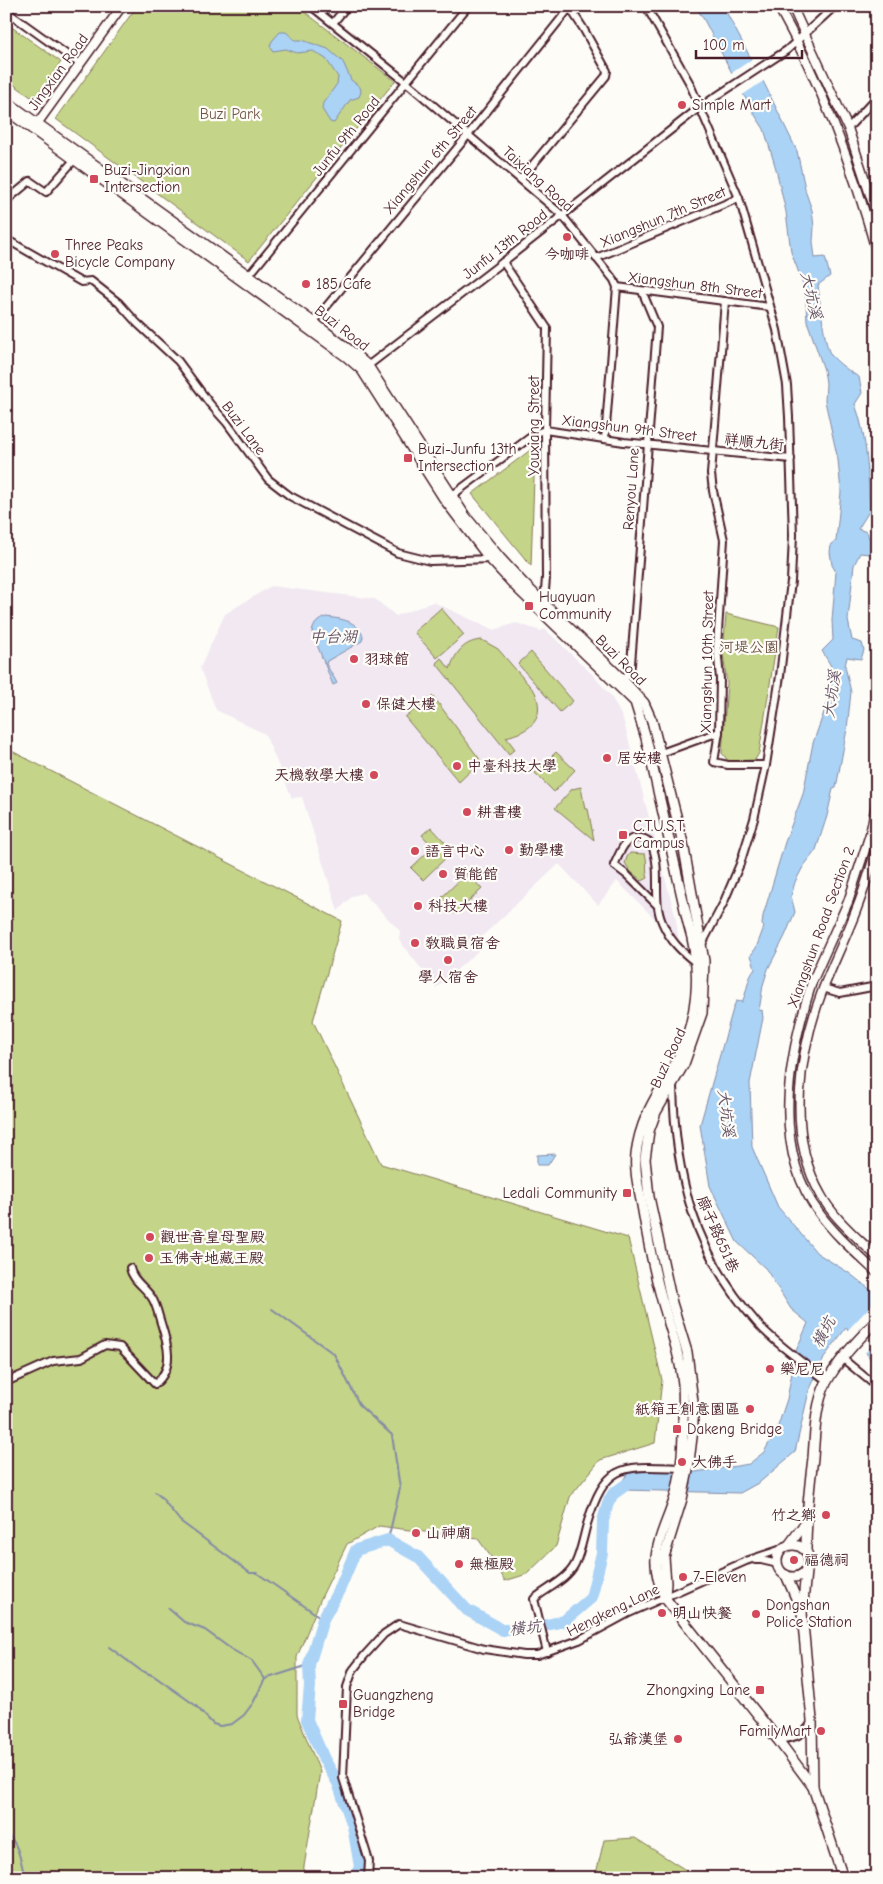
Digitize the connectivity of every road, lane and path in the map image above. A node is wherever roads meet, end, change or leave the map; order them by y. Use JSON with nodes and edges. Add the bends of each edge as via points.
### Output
{"nodes":[{"id":1,"x":122,"y":6,"type":"edge"},
{"id":2,"x":311,"y":6,"type":"edge"},
{"id":3,"x":347,"y":6,"type":"edge"},
{"id":4,"x":468,"y":6,"type":"edge"},
{"id":5,"x":646,"y":6,"type":"edge"},
{"id":6,"x":778,"y":6,"type":"edge"},
{"id":7,"x":792,"y":6,"type":"edge"},
{"id":8,"x":835,"y":6,"type":"edge"},
{"id":9,"x":570,"y":7,"type":"edge"},
{"id":10,"x":7,"y":9,"type":"edge"},
{"id":11,"x":334,"y":23,"type":"junction"},
{"id":12,"x":806,"y":34,"type":"junction"},
{"id":13,"x":796,"y":41,"type":"junction"},
{"id":14,"x":80,"y":64,"type":"junction"},
{"id":15,"x":406,"y":82,"type":"junction"},
{"id":16,"x":877,"y":97,"type":"edge"},
{"id":17,"x":6,"y":101,"type":"edge"},
{"id":18,"x":700,"y":107,"type":"junction"},
{"id":19,"x":6,"y":110,"type":"edge"},
{"id":20,"x":35,"y":126,"type":"junction"},
{"id":21,"x":848,"y":128,"type":"junction"},
{"id":22,"x":468,"y":134,"type":"junction"},
{"id":23,"x":75,"y":159,"type":"junction"},
{"id":24,"x":520,"y":179,"type":"junction"},
{"id":25,"x":739,"y":198,"type":"junction"},
{"id":26,"x":6,"y":201,"type":"edge"},
{"id":27,"x":562,"y":216,"type":"junction"},
{"id":28,"x":877,"y":216,"type":"edge"},
{"id":29,"x":6,"y":239,"type":"edge"},
{"id":30,"x":877,"y":254,"type":"edge"},
{"id":31,"x":596,"y":258,"type":"junction"},
{"id":32,"x":503,"y":262,"type":"junction"},
{"id":33,"x":246,"y":279,"type":"junction"},
{"id":34,"x":617,"y":287,"type":"junction"},
{"id":35,"x":642,"y":291,"type":"junction"},
{"id":36,"x":725,"y":301,"type":"junction"},
{"id":37,"x":770,"y":307,"type":"junction"},
{"id":38,"x":311,"y":326,"type":"junction"},
{"id":39,"x":365,"y":368,"type":"junction"},
{"id":40,"x":545,"y":430,"type":"junction"},
{"id":41,"x":605,"y":439,"type":"junction"},
{"id":42,"x":647,"y":445,"type":"junction"},
{"id":43,"x":714,"y":451,"type":"junction"},
{"id":44,"x":791,"y":459,"type":"junction"},
{"id":45,"x":448,"y":498,"type":"junction"},
{"id":46,"x":495,"y":559,"type":"junction"},
{"id":47,"x":544,"y":603,"type":"junction"},
{"id":48,"x":621,"y":684,"type":"junction"},
{"id":49,"x":718,"y":732,"type":"junction"},
{"id":50,"x":661,"y":753,"type":"junction"},
{"id":51,"x":766,"y":765,"type":"junction"},
{"id":52,"x":877,"y":800,"type":"edge"},
{"id":53,"x":877,"y":846,"type":"edge"},
{"id":54,"x":658,"y":906,"type":"junction"},
{"id":55,"x":698,"y":946,"type":"junction"},
{"id":56,"x":700,"y":962,"type":"junction"},
{"id":57,"x":877,"y":986,"type":"edge"},
{"id":58,"x":824,"y":988,"type":"junction"},
{"id":59,"x":673,"y":1084,"type":"junction"},
{"id":60,"x":877,"y":1257,"type":"edge"},
{"id":61,"x":130,"y":1268,"type":"dead end"},
{"id":62,"x":877,"y":1273,"type":"edge"},
{"id":63,"x":877,"y":1320,"type":"edge"},
{"id":64,"x":842,"y":1358,"type":"junction"},
{"id":65,"x":824,"y":1378,"type":"junction"},
{"id":66,"x":6,"y":1382,"type":"edge"},
{"id":67,"x":877,"y":1387,"type":"edge"},
{"id":68,"x":685,"y":1469,"type":"junction"},
{"id":69,"x":806,"y":1522,"type":"junction"},
{"id":70,"x":786,"y":1547,"type":"junction"},
{"id":71,"x":806,"y":1550,"type":"junction"},
{"id":72,"x":746,"y":1561,"type":"junction"},
{"id":73,"x":778,"y":1564,"type":"junction"},
{"id":74,"x":806,"y":1571,"type":"junction"},
{"id":75,"x":786,"y":1576,"type":"junction"},
{"id":76,"x":665,"y":1598,"type":"junction"},
{"id":77,"x":802,"y":1613,"type":"junction"},
{"id":78,"x":547,"y":1652,"type":"junction"},
{"id":79,"x":812,"y":1720,"type":"junction"},
{"id":80,"x":778,"y":1740,"type":"junction"},
{"id":81,"x":813,"y":1787,"type":"junction"},
{"id":82,"x":843,"y":1875,"type":"edge"},
{"id":83,"x":368,"y":1878,"type":"edge"}],
"edges":[{"from":1,"to":14,"type":"street","name":"Jingxian Road"},
{"from":2,"to":11,"type":"street","name":"Taixiang Road"},
{"from":3,"to":11,"type":"street"},
{"from":4,"to":15,"type":"street","name":"Junfu 9th Road"},
{"from":5,"to":18,"type":"street"},
{"from":6,"to":13,"type":"street"},
{"from":7,"to":12,"type":"street"},
{"from":8,"to":12,"type":"street"},
{"from":9,"to":22,"type":"street","name":"Xiangshun 6th Street"},
{"from":9,"to":24,"type":"street","via":[[607,70],[606,76]]},
{"from":10,"to":14,"type":"street"},
{"from":11,"to":15,"type":"street","name":"Taixiang Road"},
{"from":12,"to":13,"type":"street"},
{"from":12,"to":21,"type":"street"},
{"from":13,"to":18,"type":"street","name":"Junfu 13th Road"},
{"from":13,"to":30,"type":"street","via":[[838,135]]},
{"from":14,"to":20,"type":"street","name":"Jingxian Road"},
{"from":15,"to":22,"type":"street","name":"Taixiang Road"},
{"from":15,"to":33,"type":"street","name":"Junfu 9th Road"},
{"from":16,"to":21,"type":"street"},
{"from":17,"to":20,"type":"main road","name":"Buzi Road"},
{"from":18,"to":25,"type":"street"},
{"from":18,"to":27,"type":"street","name":"Junfu 13th Road"},
{"from":19,"to":20,"type":"main road","name":"Buzi Road"},
{"from":20,"to":23,"type":"main road","name":"Buzi Road"},
{"from":20,"to":33,"type":"main road","name":"Buzi Road"},
{"from":21,"to":28,"type":"street"},
{"from":22,"to":24,"type":"street","name":"Taixiang Road"},
{"from":22,"to":38,"type":"street","name":"Xiangshun 6th Street"},
{"from":23,"to":26,"type":"street","via":[[46,192],[30,181]]},
{"from":23,"to":33,"type":"main road","name":"Buzi Road"},
{"from":24,"to":27,"type":"street","name":"Taixiang Road"},
{"from":25,"to":31,"type":"street","name":"Xiangshun 7th Street"},
{"from":25,"to":37,"type":"street"},
{"from":27,"to":31,"type":"street","name":"Taixiang Road"},
{"from":27,"to":32,"type":"street","name":"Junfu 13th Road"},
{"from":29,"to":46,"type":"street","name":"Buzi Lane","via":[[81,282],[91,281],[119,303],[178,361],[268,480],[290,496],[411,557],[430,561]]},
{"from":31,"to":34,"type":"street","name":"Taixiang Road"},
{"from":32,"to":39,"type":"street","name":"Junfu 13th Road"},
{"from":32,"to":40,"type":"street","name":"Youxiang Street","via":[[547,328]]},
{"from":33,"to":38,"type":"main road","name":"Buzi Road"},
{"from":34,"to":35,"type":"street","name":"Xiangshun 8th Street"},
{"from":34,"to":41,"type":"street"},
{"from":35,"to":36,"type":"street","name":"Xiangshun 8th Street"},
{"from":35,"to":42,"type":"street","name":"Renyou Lane","via":[[656,327]]},
{"from":36,"to":37,"type":"street","name":"Xiangshun 8th Street"},
{"from":36,"to":43,"type":"street","name":"Xiangshun 10th Street"},
{"from":37,"to":44,"type":"street","via":[[787,385]]},
{"from":38,"to":39,"type":"main road","name":"Buzi Road"},
{"from":39,"to":45,"type":"main road","name":"Buzi Road"},
{"from":40,"to":41,"type":"street","name":"Xiangshun 9th Street"},
{"from":40,"to":45,"type":"street","name":"Xiangshun 9th Street","via":[[536,433]]},
{"from":40,"to":47,"type":"street","name":"Youxiang Street"},
{"from":41,"to":42,"type":"street","name":"Xiangshun 9th Street"},
{"from":42,"to":43,"type":"street","name":"Xiangshun 9th Street"},
{"from":42,"to":48,"type":"street","name":"Renyou Lane","via":[[632,664]]},
{"from":43,"to":44,"type":"street","name":"祥順九街"},
{"from":43,"to":49,"type":"street","name":"Xiangshun 10th Street","via":[[712,491],[724,540],[717,647],[720,679]]},
{"from":44,"to":51,"type":"street","via":[[791,581]]},
{"from":45,"to":46,"type":"main road","name":"Buzi Road"},
{"from":46,"to":47,"type":"main road","name":"Buzi Road"},
{"from":46,"to":48,"type":"main road","name":"Buzi Road"},
{"from":47,"to":48,"type":"main road","name":"Buzi Road"},
{"from":48,"to":50,"type":"main road","name":"Buzi Road","via":[[644,703]]},
{"from":48,"to":55,"type":"main road","name":"Buzi Road","via":[[635,702],[646,738]]},
{"from":49,"to":50,"type":"street"},
{"from":49,"to":51,"type":"street","name":"Xiangshun 10th Street","via":[[714,762]]},
{"from":50,"to":55,"type":"main road","name":"Buzi Road","via":[[683,843]]},
{"from":51,"to":55,"type":"street","via":[[740,864],[723,904]]},
{"from":52,"to":62,"type":"street","name":"Xiangshun Road Section 2","via":[[870,834],[848,902],[808,996],[792,1062],[789,1112],[793,1158],[807,1194],[819,1214]]},
{"from":53,"to":58,"type":"street","name":"Xiangshun Road Section 2","via":[[858,905]]},
{"from":54,"to":54,"type":"street","via":[[652,846],[642,838],[631,839],[625,842],[614,865]]},
{"from":54,"to":56,"type":"street","via":[[662,922],[677,948]]},
{"from":55,"to":56,"type":"main road","name":"Buzi Road"},
{"from":56,"to":59,"type":"main road","name":"Buzi Road","via":[[702,1013],[693,1042]]},
{"from":56,"to":68,"type":"main road","name":"Buzi Road","via":[[692,1023],[675,1064],[644,1119],[636,1156],[636,1176],[646,1229],[662,1300],[675,1339],[683,1385]]},
{"from":57,"to":58,"type":"street","via":[[840,993]]},
{"from":58,"to":60,"type":"street","name":"Xiangshun Road Section 2","via":[[807,1044],[801,1079],[800,1115],[805,1157],[828,1206]]},
{"from":59,"to":65,"type":"street","name":"廍子路651巷","via":[[676,1145],[684,1189],[695,1222],[721,1276],[758,1324]]},
{"from":59,"to":68,"type":"main road","name":"Buzi Road","via":[[656,1112],[645,1159],[649,1198],[692,1384],[693,1429]]},
{"from":61,"to":66,"type":"street","via":[[131,1275],[154,1300],[167,1341],[169,1355],[160,1380],[155,1384],[120,1347],[106,1345],[81,1358],[53,1361]]},
{"from":63,"to":64,"type":"main road"},
{"from":64,"to":65,"type":"main road"},
{"from":64,"to":67,"type":"street"},
{"from":65,"to":69,"type":"main road","via":[[816,1420]]},
{"from":68,"to":76,"type":"main road","via":[[664,1557]]},
{"from":68,"to":78,"type":"street","via":[[623,1469],[613,1474],[598,1492],[574,1566],[561,1580],[534,1599]]},
{"from":69,"to":70,"type":"main road"},
{"from":69,"to":71,"type":"main road"},
{"from":70,"to":71,"type":"main road","via":[[799,1545]]},
{"from":70,"to":72,"type":"street","name":"Hengkeng Lane"},
{"from":70,"to":73,"type":"main road","via":[[777,1558]]},
{"from":71,"to":74,"type":"main road","via":[[810,1562]]},
{"from":72,"to":73,"type":"street"},
{"from":72,"to":76,"type":"street","name":"Hengkeng Lane"},
{"from":73,"to":75,"type":"main road"},
{"from":74,"to":75,"type":"main road","via":[[797,1577]]},
{"from":74,"to":77,"type":"main road"},
{"from":75,"to":77,"type":"main road"},
{"from":76,"to":78,"type":"street","name":"Hengkeng Lane"},
{"from":76,"to":80,"type":"main road"},
{"from":77,"to":79,"type":"main road"},
{"from":78,"to":83,"type":"street","name":"Hengkeng Lane","via":[[524,1655],[484,1649],[399,1624],[384,1634],[364,1656],[353,1670],[347,1687],[343,1778],[369,1861]]},
{"from":79,"to":80,"type":"street","via":[[801,1734]]},
{"from":79,"to":81,"type":"main road"},
{"from":80,"to":81,"type":"main road"},
{"from":81,"to":82,"type":"main road"}]}
